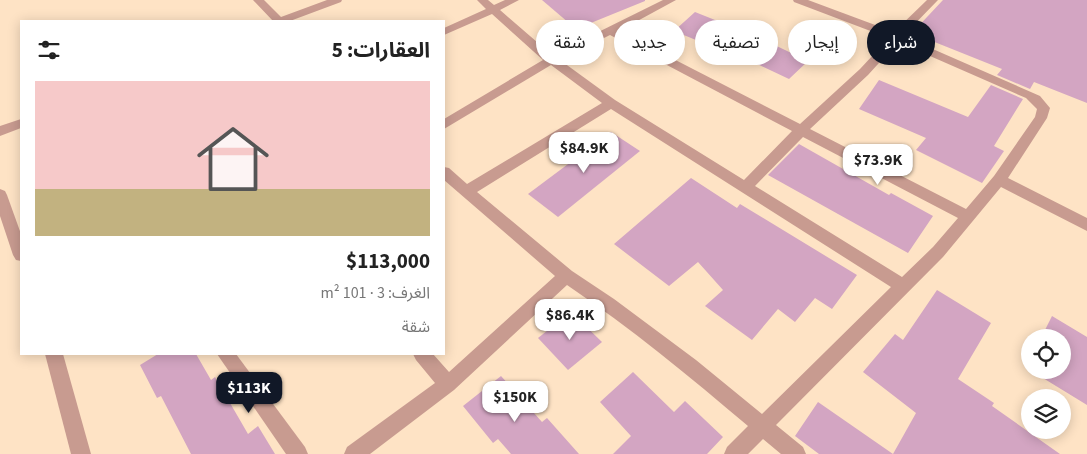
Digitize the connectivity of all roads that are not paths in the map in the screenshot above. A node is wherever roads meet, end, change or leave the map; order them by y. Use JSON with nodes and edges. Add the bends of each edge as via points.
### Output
{"nodes":[{"id":1,"x":258,"y":0,"type":"edge"},
{"id":2,"x":337,"y":0,"type":"edge"},
{"id":3,"x":482,"y":0,"type":"edge"},
{"id":4,"x":514,"y":0,"type":"edge"},
{"id":5,"x":671,"y":0,"type":"edge"},
{"id":6,"x":798,"y":0,"type":"edge"},
{"id":7,"x":933,"y":0,"type":"edge"},
{"id":8,"x":492,"y":9,"type":"junction"},
{"id":9,"x":279,"y":20,"type":"edge"},
{"id":10,"x":283,"y":20,"type":"edge"},
{"id":11,"x":913,"y":20,"type":"edge"},
{"id":12,"x":867,"y":26,"type":"edge"},
{"id":13,"x":611,"y":31,"type":"junction"},
{"id":14,"x":445,"y":32,"type":"edge"},
{"id":15,"x":604,"y":34,"type":"edge"},
{"id":16,"x":536,"y":47,"type":"edge"},
{"id":17,"x":935,"y":54,"type":"edge"},
{"id":18,"x":543,"y":65,"type":"edge"},
{"id":19,"x":558,"y":65,"type":"edge"},
{"id":20,"x":870,"y":65,"type":"edge"},
{"id":21,"x":611,"y":103,"type":"junction"},
{"id":22,"x":20,"y":123,"type":"edge"},
{"id":23,"x":445,"y":124,"type":"edge"},
{"id":24,"x":802,"y":129,"type":"junction"},
{"id":25,"x":0,"y":131,"type":"edge"},
{"id":26,"x":445,"y":173,"type":"edge"},
{"id":27,"x":999,"y":180,"type":"junction"},
{"id":28,"x":746,"y":187,"type":"junction"},
{"id":29,"x":468,"y":191,"type":"junction"},
{"id":30,"x":0,"y":195,"type":"edge"},
{"id":31,"x":968,"y":217,"type":"junction"},
{"id":32,"x":1087,"y":226,"type":"edge"},
{"id":33,"x":20,"y":252,"type":"edge"},
{"id":34,"x":566,"y":276,"type":"junction"},
{"id":35,"x":903,"y":286,"type":"junction"},
{"id":36,"x":227,"y":355,"type":"edge"},
{"id":37,"x":423,"y":355,"type":"edge"},
{"id":38,"x":60,"y":356,"type":"edge"},
{"id":39,"x":448,"y":384,"type":"junction"},
{"id":40,"x":763,"y":425,"type":"junction"},
{"id":41,"x":81,"y":454,"type":"edge"},
{"id":42,"x":298,"y":454,"type":"edge"},
{"id":43,"x":354,"y":454,"type":"edge"},
{"id":44,"x":734,"y":454,"type":"edge"},
{"id":45,"x":796,"y":454,"type":"edge"}],
"edges":[{"from":1,"to":9,"type":"street"},
{"from":2,"to":10,"type":"street"},
{"from":3,"to":8,"type":"street"},
{"from":4,"to":8,"type":"street"},
{"from":5,"to":13,"type":"street"},
{"from":6,"to":12,"type":"street"},
{"from":7,"to":11,"type":"street"},
{"from":8,"to":14,"type":"street"},
{"from":8,"to":16,"type":"street"},
{"from":13,"to":15,"type":"street"},
{"from":13,"to":24,"type":"street"},
{"from":17,"to":27,"type":"street","via":[[1030,95],[1044,108],[1041,118]]},
{"from":18,"to":23,"type":"street"},
{"from":19,"to":21,"type":"street"},
{"from":20,"to":24,"type":"street"},
{"from":21,"to":28,"type":"street"},
{"from":21,"to":29,"type":"street"},
{"from":22,"to":25,"type":"street"},
{"from":24,"to":28,"type":"street"},
{"from":24,"to":31,"type":"street"},
{"from":26,"to":29,"type":"street"},
{"from":27,"to":31,"type":"street"},
{"from":27,"to":32,"type":"street"},
{"from":28,"to":35,"type":"street"},
{"from":29,"to":34,"type":"street"},
{"from":30,"to":33,"type":"street"},
{"from":31,"to":35,"type":"street"},
{"from":34,"to":39,"type":"street"},
{"from":34,"to":40,"type":"street","via":[[608,304]]},
{"from":35,"to":40,"type":"street"},
{"from":36,"to":42,"type":"street"},
{"from":37,"to":39,"type":"street"},
{"from":38,"to":41,"type":"street"},
{"from":39,"to":43,"type":"street"},
{"from":40,"to":44,"type":"street"},
{"from":40,"to":45,"type":"street"}]}
